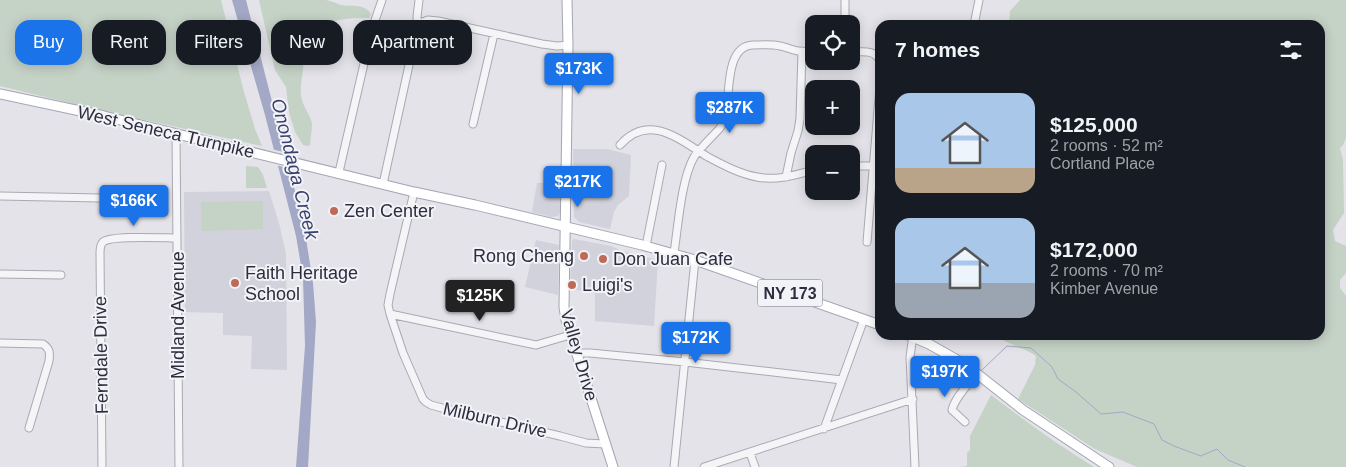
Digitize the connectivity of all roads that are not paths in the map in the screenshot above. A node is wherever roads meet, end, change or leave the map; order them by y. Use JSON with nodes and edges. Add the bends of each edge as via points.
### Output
{"nodes":[{"id":1,"x":382,"y":0,"type":"edge"},
{"id":2,"x":419,"y":0,"type":"edge"},
{"id":3,"x":567,"y":0,"type":"edge"},
{"id":4,"x":845,"y":0,"type":"edge"},
{"id":5,"x":979,"y":0,"type":"edge"},
{"id":6,"x":845,"y":15,"type":"edge"},
{"id":7,"x":417,"y":20,"type":"edge"},
{"id":8,"x":975,"y":20,"type":"edge"},
{"id":9,"x":472,"y":29,"type":"edge"},
{"id":10,"x":494,"y":34,"type":"junction"},
{"id":11,"x":568,"y":45,"type":"junction"},
{"id":12,"x":802,"y":51,"type":"joint"},
{"id":13,"x":860,"y":52,"type":"edge"},
{"id":14,"x":875,"y":55,"type":"edge"},
{"id":15,"x":409,"y":65,"type":"edge"},
{"id":16,"x":0,"y":94,"type":"edge"},
{"id":17,"x":473,"y":124,"type":"dead end"},
{"id":18,"x":176,"y":134,"type":"junction"},
{"id":19,"x":875,"y":143,"type":"edge"},
{"id":20,"x":620,"y":146,"type":"dead end"},
{"id":21,"x":699,"y":151,"type":"junction"},
{"id":22,"x":662,"y":165,"type":"dead end"},
{"id":23,"x":860,"y":166,"type":"edge"},
{"id":24,"x":873,"y":166,"type":"junction"},
{"id":25,"x":339,"y":172,"type":"junction"},
{"id":26,"x":805,"y":172,"type":"edge"},
{"id":27,"x":786,"y":177,"type":"junction"},
{"id":28,"x":383,"y":184,"type":"junction"},
{"id":29,"x":414,"y":192,"type":"junction"},
{"id":30,"x":0,"y":196,"type":"edge"},
{"id":31,"x":100,"y":198,"type":"dead end"},
{"id":32,"x":565,"y":226,"type":"junction"},
{"id":33,"x":177,"y":238,"type":"junction"},
{"id":34,"x":867,"y":242,"type":"dead end"},
{"id":35,"x":646,"y":246,"type":"junction"},
{"id":36,"x":674,"y":253,"type":"junction"},
{"id":37,"x":695,"y":260,"type":"junction"},
{"id":38,"x":0,"y":274,"type":"edge"},
{"id":39,"x":61,"y":276,"type":"dead end"},
{"id":40,"x":390,"y":314,"type":"junction"},
{"id":41,"x":864,"y":319,"type":"junction"},
{"id":42,"x":875,"y":323,"type":"edge"},
{"id":43,"x":570,"y":335,"type":"junction"},
{"id":44,"x":911,"y":340,"type":"edge"},
{"id":45,"x":919,"y":340,"type":"edge"},
{"id":46,"x":0,"y":343,"type":"edge"},
{"id":47,"x":577,"y":353,"type":"junction"},
{"id":48,"x":685,"y":362,"type":"junction"},
{"id":49,"x":977,"y":374,"type":"junction"},
{"id":50,"x":842,"y":380,"type":"junction"},
{"id":51,"x":913,"y":399,"type":"junction"},
{"id":52,"x":964,"y":422,"type":"dead end"},
{"id":53,"x":29,"y":428,"type":"dead end"},
{"id":54,"x":824,"y":429,"type":"junction"},
{"id":55,"x":606,"y":444,"type":"junction"},
{"id":56,"x":750,"y":453,"type":"junction"},
{"id":57,"x":102,"y":467,"type":"edge"},
{"id":58,"x":179,"y":467,"type":"edge"},
{"id":59,"x":613,"y":467,"type":"edge"},
{"id":60,"x":674,"y":467,"type":"edge"},
{"id":61,"x":704,"y":467,"type":"edge"},
{"id":62,"x":755,"y":467,"type":"edge"},
{"id":63,"x":915,"y":467,"type":"edge"},
{"id":64,"x":1109,"y":467,"type":"edge"}],
"edges":[{"from":1,"to":25,"type":"street","via":[[372,29]]},
{"from":2,"to":7,"type":"street"},
{"from":3,"to":11,"type":"main road","name":"Valley Drive"},
{"from":4,"to":6,"type":"street"},
{"from":5,"to":8,"type":"street"},
{"from":9,"to":10,"type":"street"},
{"from":10,"to":11,"type":"street","via":[[542,44]]},
{"from":10,"to":17,"type":"street"},
{"from":11,"to":32,"type":"main road","name":"Valley Drive"},
{"from":12,"to":21,"type":"street","via":[[778,45],[750,45],[739,51],[734,59],[724,122]]},
{"from":12,"to":27,"type":"street","via":[[800,119]]},
{"from":13,"to":14,"type":"street"},
{"from":15,"to":28,"type":"street"},
{"from":16,"to":18,"type":"main road","name":"West Seneca Turnpike","number":"NY 173"},
{"from":18,"to":25,"type":"main road","name":"West Seneca Turnpike","number":"NY 173"},
{"from":18,"to":33,"type":"street","name":"Midland Avenue"},
{"from":19,"to":24,"type":"street"},
{"from":20,"to":21,"type":"street","via":[[638,132],[659,130],[676,136]]},
{"from":21,"to":27,"type":"street","via":[[721,164],[756,177]]},
{"from":21,"to":36,"type":"street","via":[[684,186]]},
{"from":22,"to":35,"type":"street"},
{"from":23,"to":24,"type":"street"},
{"from":24,"to":34,"type":"street"},
{"from":25,"to":28,"type":"main road","name":"West Seneca Turnpike","number":"NY 173"},
{"from":26,"to":27,"type":"street"},
{"from":28,"to":29,"type":"main road","name":"West Seneca Turnpike","number":"NY 173"},
{"from":29,"to":32,"type":"main road","name":"West Seneca Turnpike","number":"NY 173"},
{"from":29,"to":40,"type":"street","name":"Milburn Drive","via":[[388,304]]},
{"from":30,"to":31,"type":"street"},
{"from":32,"to":35,"type":"main road","name":"West Seneca Turnpike","number":"NY 173"},
{"from":32,"to":43,"type":"main road","name":"Valley Drive","via":[[564,307]]},
{"from":33,"to":57,"type":"street","name":"Ferndale Drive","via":[[116,238],[102,243]]},
{"from":33,"to":58,"type":"street","name":"Midland Avenue"},
{"from":35,"to":36,"type":"main road","name":"West Seneca Turnpike","number":"NY 173"},
{"from":36,"to":37,"type":"main road","name":"West Seneca Turnpike","number":"NY 173"},
{"from":37,"to":41,"type":"main road","name":"West Seneca Turnpike","number":"NY 173"},
{"from":37,"to":48,"type":"street"},
{"from":38,"to":39,"type":"street"},
{"from":40,"to":43,"type":"street","via":[[536,345]]},
{"from":40,"to":55,"type":"street","name":"Milburn Drive","via":[[423,399],[431,405],[586,443]]},
{"from":41,"to":42,"type":"main road","name":"West Seneca Turnpike","number":"NY 173"},
{"from":41,"to":50,"type":"street"},
{"from":43,"to":47,"type":"main road","name":"Valley Drive"},
{"from":44,"to":51,"type":"street"},
{"from":45,"to":49,"type":"main road"},
{"from":46,"to":53,"type":"street","via":[[43,344],[49,348],[49,361]]},
{"from":47,"to":48,"type":"street"},
{"from":47,"to":55,"type":"main road","name":"Valley Drive"},
{"from":48,"to":50,"type":"street"},
{"from":48,"to":60,"type":"street"},
{"from":49,"to":52,"type":"street","via":[[952,408]]},
{"from":49,"to":64,"type":"main road"},
{"from":50,"to":54,"type":"street"},
{"from":51,"to":54,"type":"street"},
{"from":51,"to":63,"type":"street"},
{"from":54,"to":56,"type":"street"},
{"from":55,"to":59,"type":"main road","name":"Valley Drive"},
{"from":56,"to":61,"type":"street"},
{"from":56,"to":62,"type":"street"}]}
